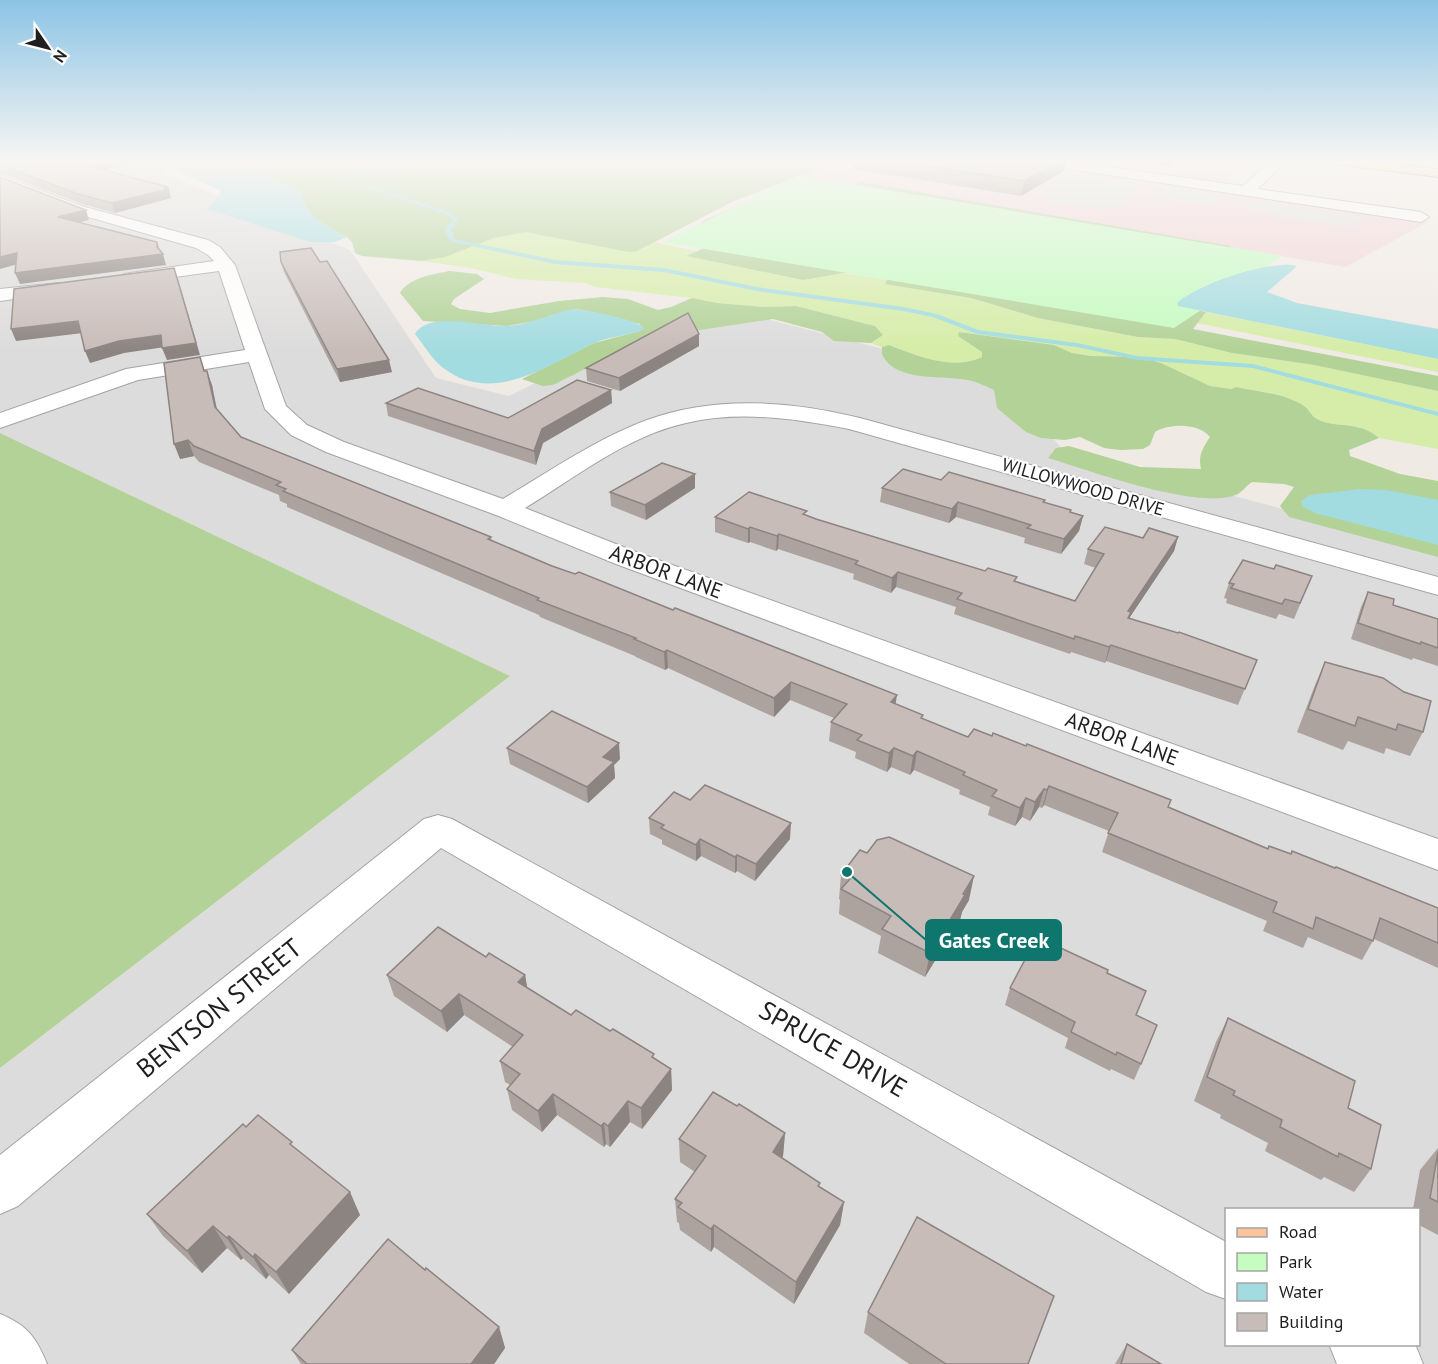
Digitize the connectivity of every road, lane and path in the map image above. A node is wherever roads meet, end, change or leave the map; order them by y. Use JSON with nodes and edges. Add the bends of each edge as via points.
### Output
{"nodes":[{"id":1,"x":129,"y":224,"type":"edge"},
{"id":2,"x":226,"y":265,"type":"junction"},
{"id":3,"x":115,"y":280,"type":"edge"},
{"id":4,"x":71,"y":286,"type":"edge"},
{"id":5,"x":0,"y":295,"type":"edge"},
{"id":6,"x":256,"y":354,"type":"junction"},
{"id":7,"x":0,"y":421,"type":"edge"},
{"id":8,"x":505,"y":509,"type":"junction"},
{"id":9,"x":1438,"y":586,"type":"edge"},
{"id":10,"x":438,"y":829,"type":"joint"},
{"id":11,"x":1438,"y":855,"type":"edge"},
{"id":12,"x":0,"y":1188,"type":"edge"},
{"id":13,"x":1225,"y":1271,"type":"edge"},
{"id":14,"x":0,"y":1343,"type":"edge"},
{"id":15,"x":1362,"y":1346,"type":"edge"},
{"id":16,"x":18,"y":1364,"type":"edge"},
{"id":17,"x":1394,"y":1364,"type":"edge"}],
"edges":[{"from":1,"to":2,"type":"street","name":"ARBOR LANE","via":[[202,244]]},
{"from":2,"to":3,"type":"street"},
{"from":2,"to":6,"type":"street","name":"ARBOR LANE"},
{"from":4,"to":5,"type":"street"},
{"from":6,"to":7,"type":"street","via":[[134,374]]},
{"from":6,"to":8,"type":"street","name":"ARBOR LANE","via":[[276,409],[299,430]]},
{"from":8,"to":9,"type":"street","name":"WILLOWWOOD DRIVE","via":[[626,438],[721,402],[852,423]]},
{"from":8,"to":11,"type":"street","name":"ARBOR LANE","via":[[626,558]]},
{"from":10,"to":12,"type":"street","name":"BENTSON STREET"},
{"from":10,"to":13,"type":"street","name":"SPRUCE DRIVE"},
{"from":14,"to":16,"type":"street"},
{"from":15,"to":17,"type":"street"}]}
